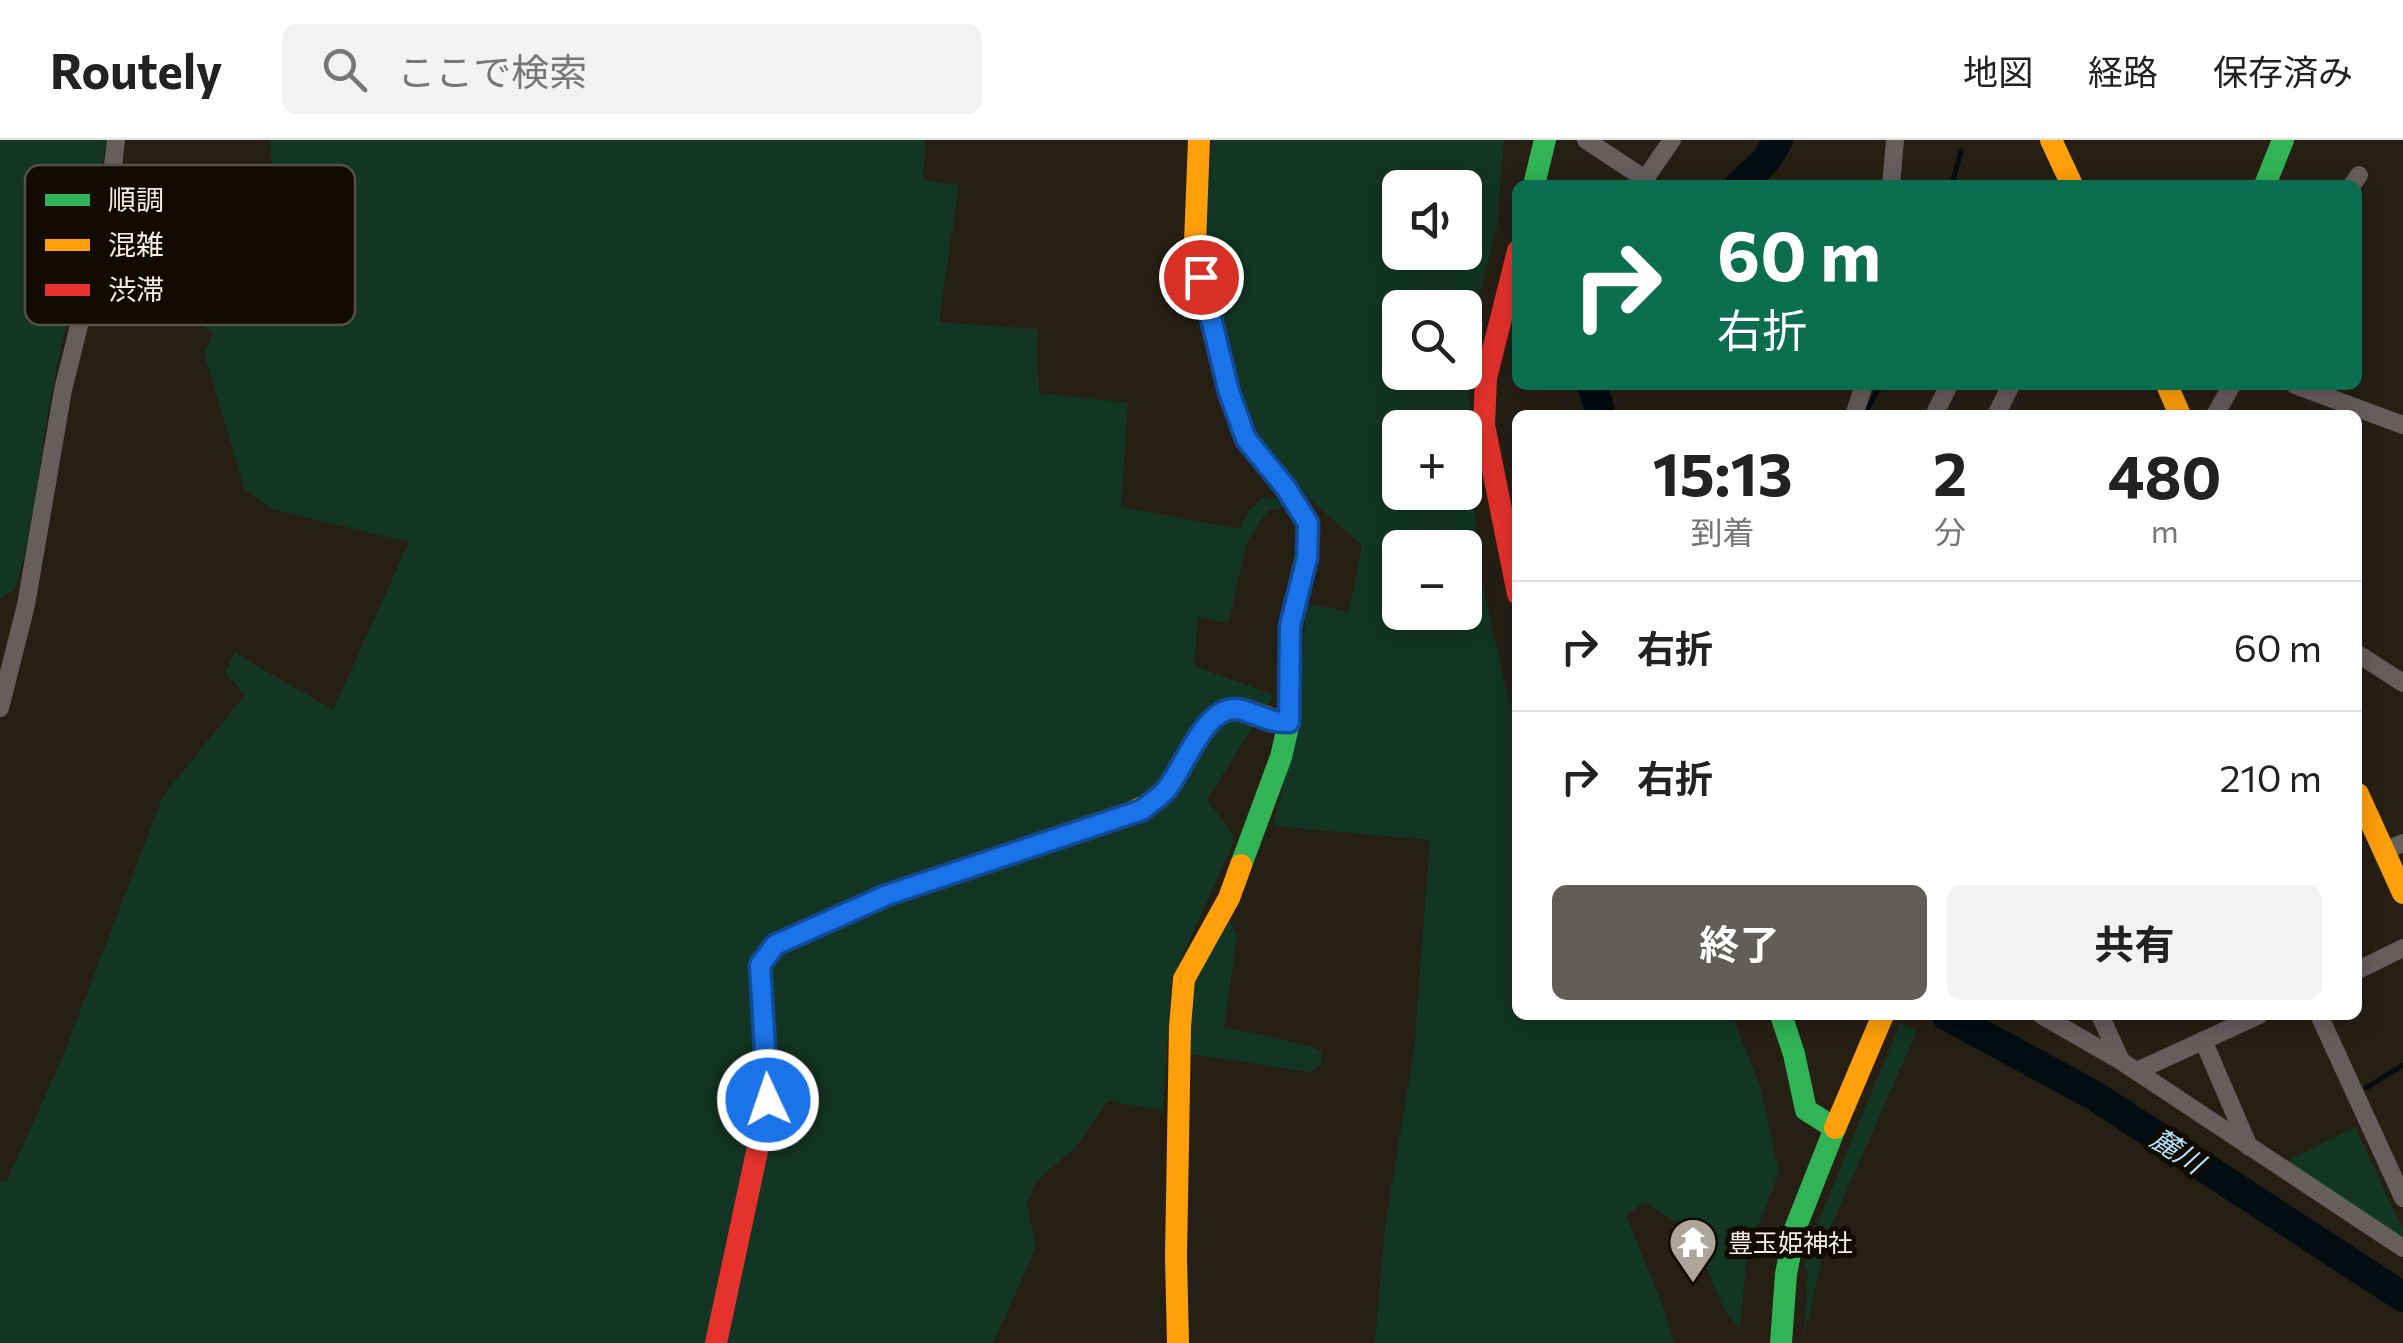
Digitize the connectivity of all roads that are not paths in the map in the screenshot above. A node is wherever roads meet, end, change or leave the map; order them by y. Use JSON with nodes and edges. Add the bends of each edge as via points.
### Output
{"nodes":[{"id":1,"x":116,"y":140,"type":"edge"},
{"id":2,"x":1199,"y":140,"type":"edge"},
{"id":3,"x":1546,"y":140,"type":"edge"},
{"id":4,"x":1586,"y":140,"type":"edge"},
{"id":5,"x":1672,"y":140,"type":"edge"},
{"id":6,"x":1895,"y":140,"type":"edge"},
{"id":7,"x":2052,"y":140,"type":"edge"},
{"id":8,"x":2283,"y":140,"type":"edge"},
{"id":9,"x":113,"y":165,"type":"edge"},
{"id":10,"x":1535,"y":180,"type":"edge"},
{"id":11,"x":1891,"y":180,"type":"edge"},
{"id":12,"x":2070,"y":180,"type":"edge"},
{"id":13,"x":2267,"y":180,"type":"edge"},
{"id":14,"x":1512,"y":275,"type":"edge"},
{"id":15,"x":80,"y":325,"type":"edge"},
{"id":16,"x":2308,"y":390,"type":"edge"},
{"id":17,"x":2403,"y":425,"type":"edge"},
{"id":18,"x":1512,"y":564,"type":"edge"},
{"id":19,"x":2362,"y":657,"type":"edge"},
{"id":20,"x":2403,"y":683,"type":"edge"},
{"id":21,"x":0,"y":708,"type":"edge"},
{"id":22,"x":1289,"y":722,"type":"junction"},
{"id":23,"x":2362,"y":800,"type":"edge"},
{"id":24,"x":2394,"y":847,"type":"edge"},
{"id":25,"x":2403,"y":893,"type":"edge"},
{"id":26,"x":2403,"y":948,"type":"edge"},
{"id":27,"x":2362,"y":968,"type":"edge"},
{"id":28,"x":1783,"y":1020,"type":"edge"},
{"id":29,"x":1881,"y":1020,"type":"edge"},
{"id":30,"x":2050,"y":1020,"type":"edge"},
{"id":31,"x":2103,"y":1020,"type":"edge"},
{"id":32,"x":2210,"y":1020,"type":"edge"},
{"id":33,"x":2247,"y":1020,"type":"edge"},
{"id":34,"x":2321,"y":1020,"type":"edge"},
{"id":35,"x":2210,"y":1036,"type":"junction"},
{"id":36,"x":2129,"y":1066,"type":"junction"},
{"id":37,"x":1835,"y":1128,"type":"junction"},
{"id":38,"x":2249,"y":1148,"type":"junction"},
{"id":39,"x":2403,"y":1198,"type":"edge"},
{"id":40,"x":2403,"y":1248,"type":"edge"},
{"id":41,"x":716,"y":1343,"type":"edge"},
{"id":42,"x":1178,"y":1343,"type":"edge"},
{"id":43,"x":1781,"y":1343,"type":"edge"}],
"edges":[{"from":1,"to":9,"type":"street"},
{"from":2,"to":22,"type":"street","via":[[1195,243],[1229,392],[1246,439],[1308,523],[1307,558],[1290,626]]},
{"from":3,"to":10,"type":"street"},
{"from":4,"to":5,"type":"street","via":[[1646,179]]},
{"from":6,"to":11,"type":"street"},
{"from":7,"to":12,"type":"street"},
{"from":8,"to":13,"type":"street"},
{"from":14,"to":18,"type":"street","via":[[1486,378],[1484,425]]},
{"from":15,"to":21,"type":"street"},
{"from":16,"to":17,"type":"street"},
{"from":19,"to":20,"type":"street"},
{"from":22,"to":41,"type":"street","via":[[1230,710],[1210,722],[1164,792],[1142,810],[887,895],[775,945],[760,965],[768,1100]]},
{"from":22,"to":42,"type":"street","via":[[1229,898],[1184,979]]},
{"from":23,"to":24,"type":"street"},
{"from":24,"to":25,"type":"street"},
{"from":26,"to":27,"type":"street"},
{"from":28,"to":37,"type":"street","via":[[1802,1102]]},
{"from":29,"to":37,"type":"street"},
{"from":30,"to":36,"type":"street"},
{"from":31,"to":36,"type":"street"},
{"from":32,"to":35,"type":"street"},
{"from":33,"to":35,"type":"street"},
{"from":34,"to":39,"type":"street"},
{"from":35,"to":36,"type":"street"},
{"from":35,"to":38,"type":"street"},
{"from":36,"to":38,"type":"street"},
{"from":37,"to":43,"type":"street","via":[[1793,1239]]},
{"from":38,"to":40,"type":"street"}]}
